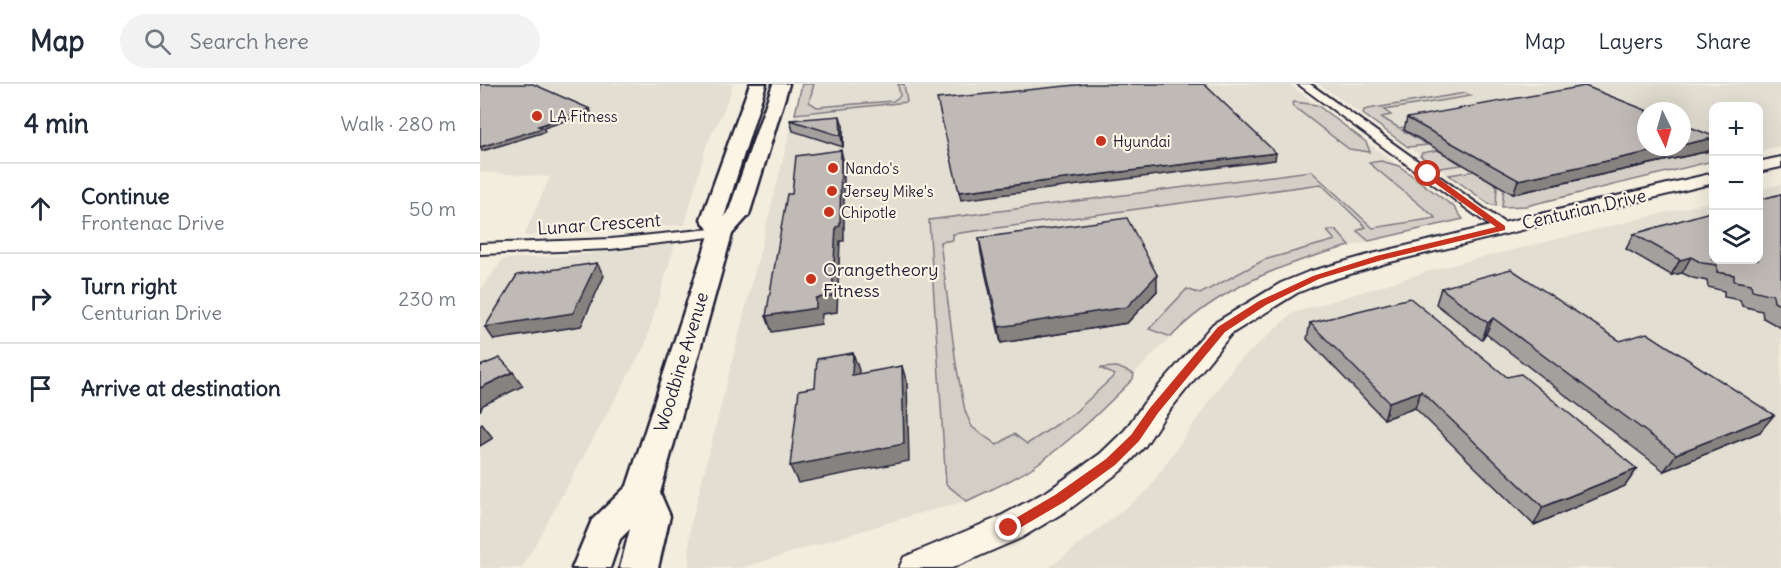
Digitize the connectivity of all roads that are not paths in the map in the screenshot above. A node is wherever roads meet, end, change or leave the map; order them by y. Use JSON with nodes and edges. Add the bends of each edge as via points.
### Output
{"nodes":[{"id":1,"x":758,"y":84,"type":"edge"},
{"id":2,"x":781,"y":84,"type":"edge"},
{"id":3,"x":1303,"y":84,"type":"edge"},
{"id":4,"x":1781,"y":162,"type":"edge"},
{"id":5,"x":1763,"y":166,"type":"edge"},
{"id":6,"x":1709,"y":179,"type":"edge"},
{"id":7,"x":1502,"y":228,"type":"junction"},
{"id":8,"x":721,"y":232,"type":"junction"},
{"id":9,"x":480,"y":249,"type":"edge"},
{"id":10,"x":642,"y":492,"type":"junction"},
{"id":11,"x":591,"y":568,"type":"edge"},
{"id":12,"x":639,"y":568,"type":"edge"},
{"id":13,"x":916,"y":568,"type":"edge"}],
"edges":[{"from":1,"to":8,"type":"main road","name":"Woodbine Avenue","via":[[711,219]]},
{"from":2,"to":8,"type":"main road","name":"Woodbine Avenue","via":[[738,215]]},
{"from":3,"to":7,"type":"street"},
{"from":4,"to":5,"type":"street"},
{"from":6,"to":7,"type":"street","name":"Centurian Drive"},
{"from":7,"to":13,"type":"street","name":"Centurian Drive","via":[[1379,258],[1316,278],[1262,303],[1222,329],[1135,438],[1111,462],[1060,499],[1009,528]]},
{"from":8,"to":9,"type":"street","name":"Lunar Crescent","via":[[611,244]]},
{"from":8,"to":10,"type":"main road","name":"Woodbine Avenue"},
{"from":10,"to":11,"type":"main road","name":"Woodbine Avenue","via":[[605,531]]},
{"from":10,"to":12,"type":"main road","via":[[652,516]]}]}
